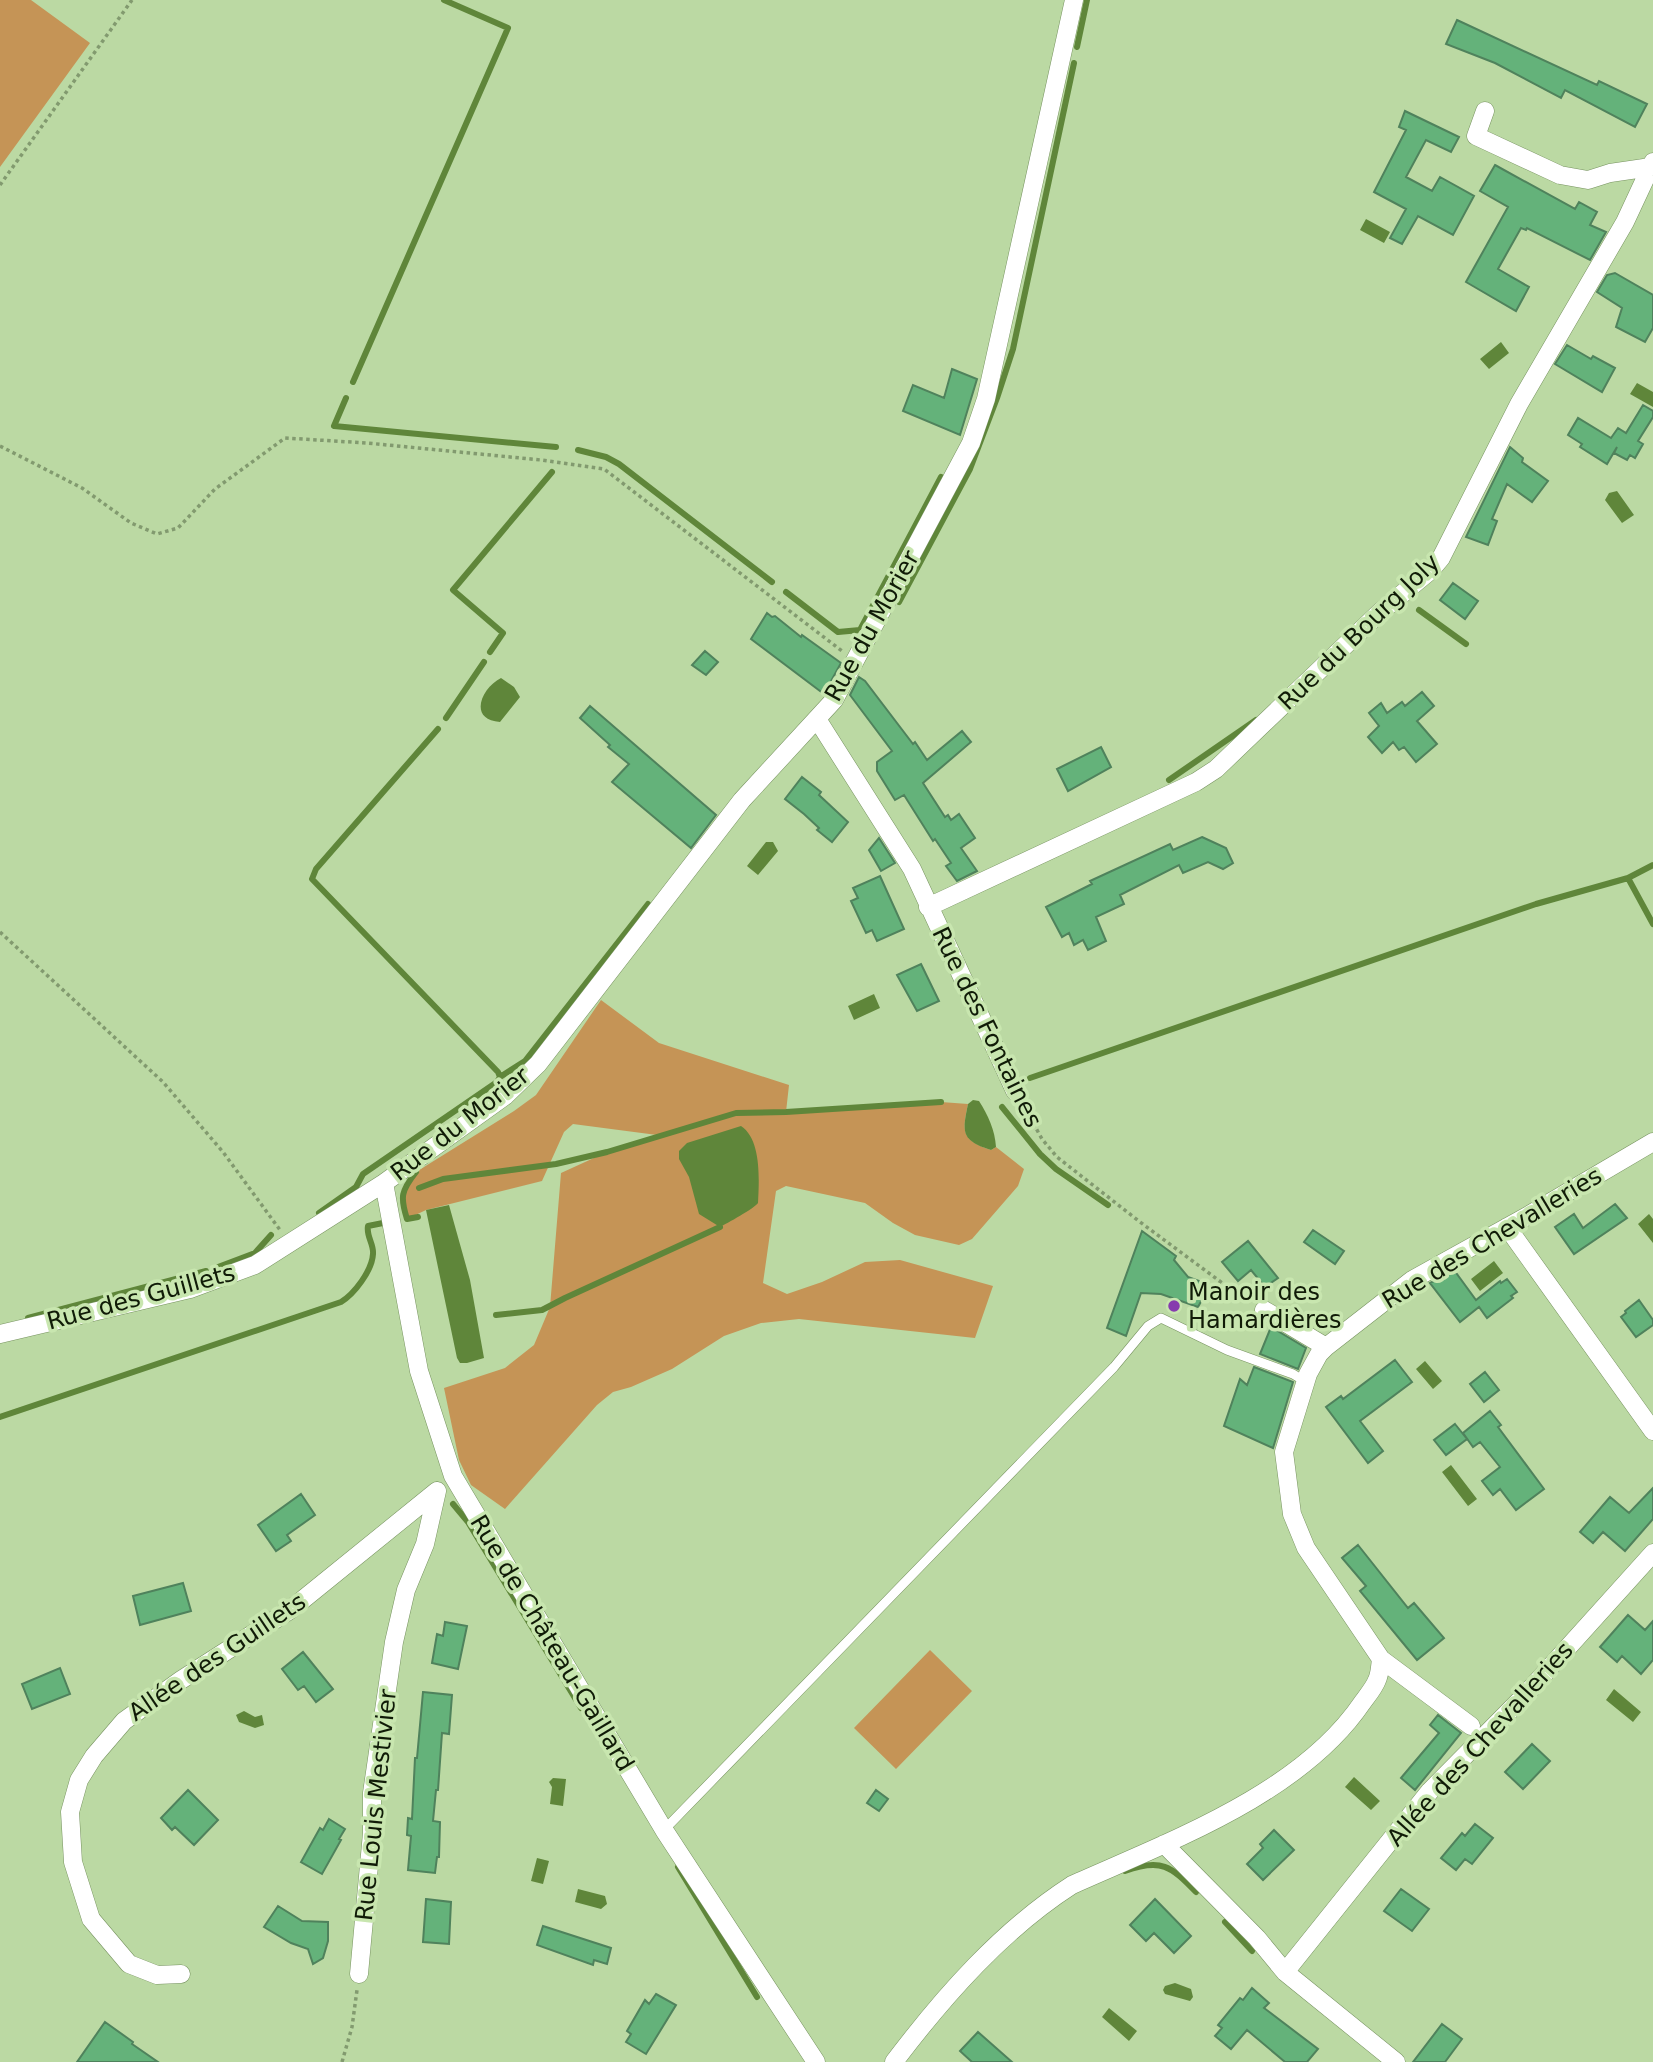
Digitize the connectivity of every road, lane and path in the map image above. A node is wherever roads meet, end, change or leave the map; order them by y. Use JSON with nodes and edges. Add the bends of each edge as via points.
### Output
{"nodes":[{"id":1,"x":132,"y":0,"type":"edge"},
{"id":2,"x":1073,"y":0,"type":"edge"},
{"id":3,"x":1485,"y":111,"type":"dead end"},
{"id":4,"x":1652,"y":164,"type":"edge"},
{"id":5,"x":0,"y":185,"type":"edge"},
{"id":6,"x":0,"y":446,"type":"edge"},
{"id":7,"x":855,"y":660,"type":"junction"},
{"id":8,"x":817,"y":719,"type":"junction"},
{"id":9,"x":928,"y":907,"type":"junction"},
{"id":10,"x":0,"y":932,"type":"edge"},
{"id":11,"x":1015,"y":1091,"type":"joint"},
{"id":12,"x":1653,"y":1142,"type":"edge"},
{"id":13,"x":384,"y":1183,"type":"junction"},
{"id":14,"x":1507,"y":1227,"type":"junction"},
{"id":15,"x":291,"y":1244,"type":"junction"},
{"id":16,"x":1264,"y":1310,"type":"joint"},
{"id":17,"x":0,"y":1334,"type":"edge"},
{"id":18,"x":1326,"y":1347,"type":"junction"},
{"id":19,"x":1306,"y":1381,"type":"junction"},
{"id":20,"x":1653,"y":1431,"type":"edge"},
{"id":21,"x":453,"y":1476,"type":"junction"},
{"id":22,"x":437,"y":1491,"type":"junction"},
{"id":23,"x":1653,"y":1553,"type":"edge"},
{"id":24,"x":1381,"y":1659,"type":"junction"},
{"id":25,"x":1471,"y":1726,"type":"dead end"},
{"id":26,"x":664,"y":1830,"type":"junction"},
{"id":27,"x":1164,"y":1844,"type":"junction"},
{"id":28,"x":1285,"y":1972,"type":"junction"},
{"id":29,"x":181,"y":1974,"type":"dead end"},
{"id":30,"x":359,"y":1974,"type":"joint"},
{"id":31,"x":342,"y":2062,"type":"edge"},
{"id":32,"x":816,"y":2062,"type":"edge"},
{"id":33,"x":894,"y":2062,"type":"edge"},
{"id":34,"x":1396,"y":2062,"type":"edge"}],
"edges":[{"from":1,"to":5,"type":"path"},
{"from":2,"to":7,"type":"street","name":"Rue du Morier","via":[[986,399],[971,443]]},
{"from":3,"to":4,"type":"street","via":[[1476,136],[1560,175],[1588,180]]},
{"from":4,"to":9,"type":"street","name":"Rue du Bourg Joly","via":[[1625,222],[1519,404],[1431,570],[1379,613],[1216,769]]},
{"from":6,"to":7,"type":"path","via":[[157,534],[178,528],[215,489],[285,438],[604,469]]},
{"from":7,"to":8,"type":"street","name":"Rue du Morier","via":[[834,700]]},
{"from":8,"to":9,"type":"street","name":"Rue des Fontaines","via":[[912,869]]},
{"from":8,"to":13,"type":"street","name":"Rue du Morier","via":[[742,800],[538,1064],[483,1114]]},
{"from":9,"to":11,"type":"street","name":"Rue des Fontaines"},
{"from":10,"to":15,"type":"path","via":[[163,1082],[223,1152]]},
{"from":11,"to":16,"type":"path","name":"Rue des Fontaines","via":[[1057,1157]]},
{"from":12,"to":14,"type":"street","name":"Rue des Chevalleries"},
{"from":13,"to":15,"type":"street","name":"Rue des Guillets"},
{"from":13,"to":21,"type":"street","name":"Rue de Château-Gaillard","via":[[419,1371]]},
{"from":14,"to":18,"type":"street","name":"Rue des Chevalleries","via":[[1412,1280]]},
{"from":14,"to":20,"type":"street"},
{"from":15,"to":17,"type":"street","name":"Rue des Guillets","via":[[255,1265],[190,1289]]},
{"from":16,"to":18,"type":"street"},
{"from":18,"to":19,"type":"street","name":"Rue des Chevalleries"},
{"from":19,"to":24,"type":"street","name":"Rue des Chevalleries","via":[[1284,1452],[1292,1514],[1306,1548]]},
{"from":19,"to":26,"type":"lane","via":[[1161,1318],[1148,1326],[1107,1374]]},
{"from":21,"to":22,"type":"street"},
{"from":21,"to":26,"type":"street","name":"Rue de Château-Gaillard"},
{"from":22,"to":29,"type":"street","name":"Allée des Guillets","via":[[290,1610],[124,1721],[79,1780],[70,1812],[73,1862],[91,1919],[130,1964],[157,1975]]},
{"from":22,"to":30,"type":"street","name":"Rue Louis Mestivier","via":[[394,1642],[372,1793]]},
{"from":23,"to":28,"type":"street","name":"Allée des Chevalleries","via":[[1525,1695],[1430,1791]]},
{"from":24,"to":25,"type":"street","name":"Rue des Chevalleries"},
{"from":24,"to":27,"type":"street","via":[[1377,1680],[1348,1724],[1321,1751],[1259,1795]]},
{"from":26,"to":32,"type":"street","name":"Rue de Château-Gaillard"},
{"from":27,"to":28,"type":"street"},
{"from":27,"to":33,"type":"street","via":[[1072,1885],[1033,1913],[957,1987]]},
{"from":28,"to":34,"type":"street"},
{"from":30,"to":31,"type":"path"}]}
